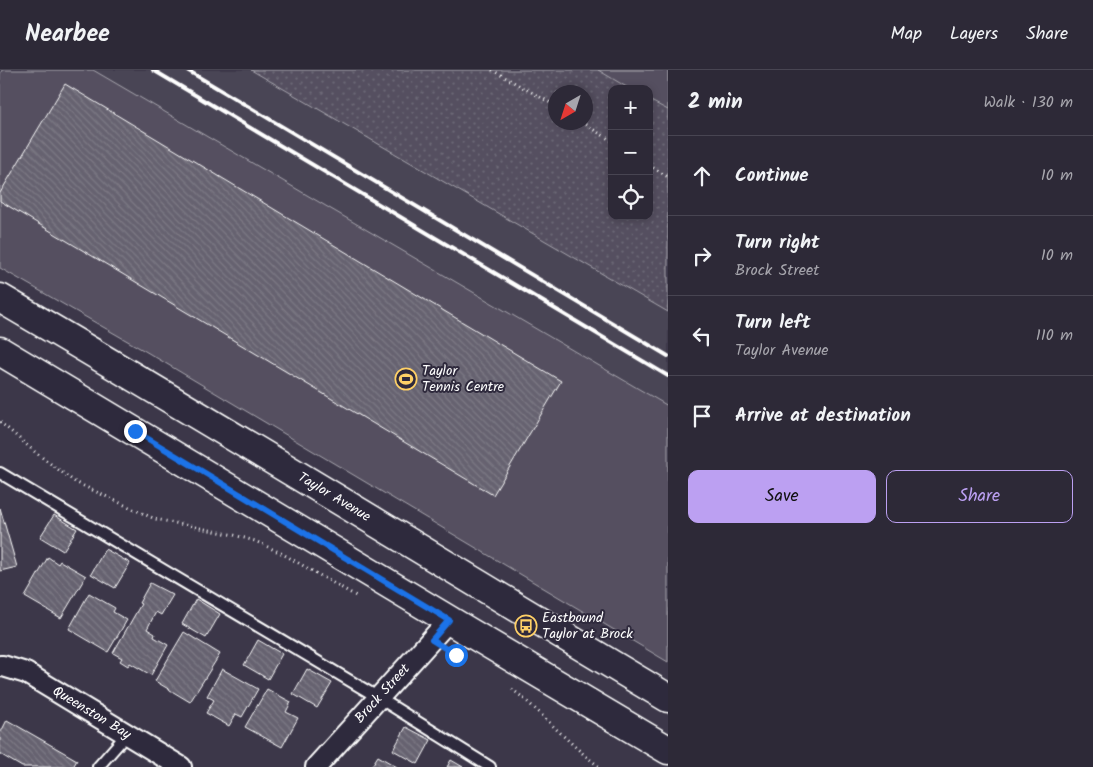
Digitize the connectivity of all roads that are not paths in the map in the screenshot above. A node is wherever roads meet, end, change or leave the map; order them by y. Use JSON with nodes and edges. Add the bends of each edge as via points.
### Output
{"nodes":[{"id":1,"x":0,"y":298,"type":"edge"},
{"id":2,"x":0,"y":351,"type":"edge"},
{"id":3,"x":0,"y":473,"type":"edge"},
{"id":4,"x":449,"y":620,"type":"junction"},
{"id":5,"x":0,"y":666,"type":"edge"},
{"id":6,"x":379,"y":698,"type":"junction"},
{"id":7,"x":668,"y":698,"type":"edge"},
{"id":8,"x":128,"y":734,"type":"junction"},
{"id":9,"x":668,"y":750,"type":"edge"},
{"id":10,"x":98,"y":767,"type":"edge"},
{"id":11,"x":181,"y":767,"type":"edge"},
{"id":12,"x":316,"y":767,"type":"edge"},
{"id":13,"x":490,"y":767,"type":"edge"}],
"edges":[{"from":1,"to":7,"type":"main road","name":"Taylor Avenue"},
{"from":2,"to":4,"type":"main road"},
{"from":3,"to":6,"type":"lane"},
{"from":4,"to":6,"type":"street","name":"Brock Street"},
{"from":4,"to":9,"type":"main road"},
{"from":5,"to":8,"type":"street","name":"Queenston Bay","via":[[26,673]]},
{"from":6,"to":12,"type":"street","name":"Brock Street"},
{"from":6,"to":13,"type":"lane"},
{"from":8,"to":10,"type":"lane"},
{"from":8,"to":11,"type":"street","name":"Queenston Bay"}]}
